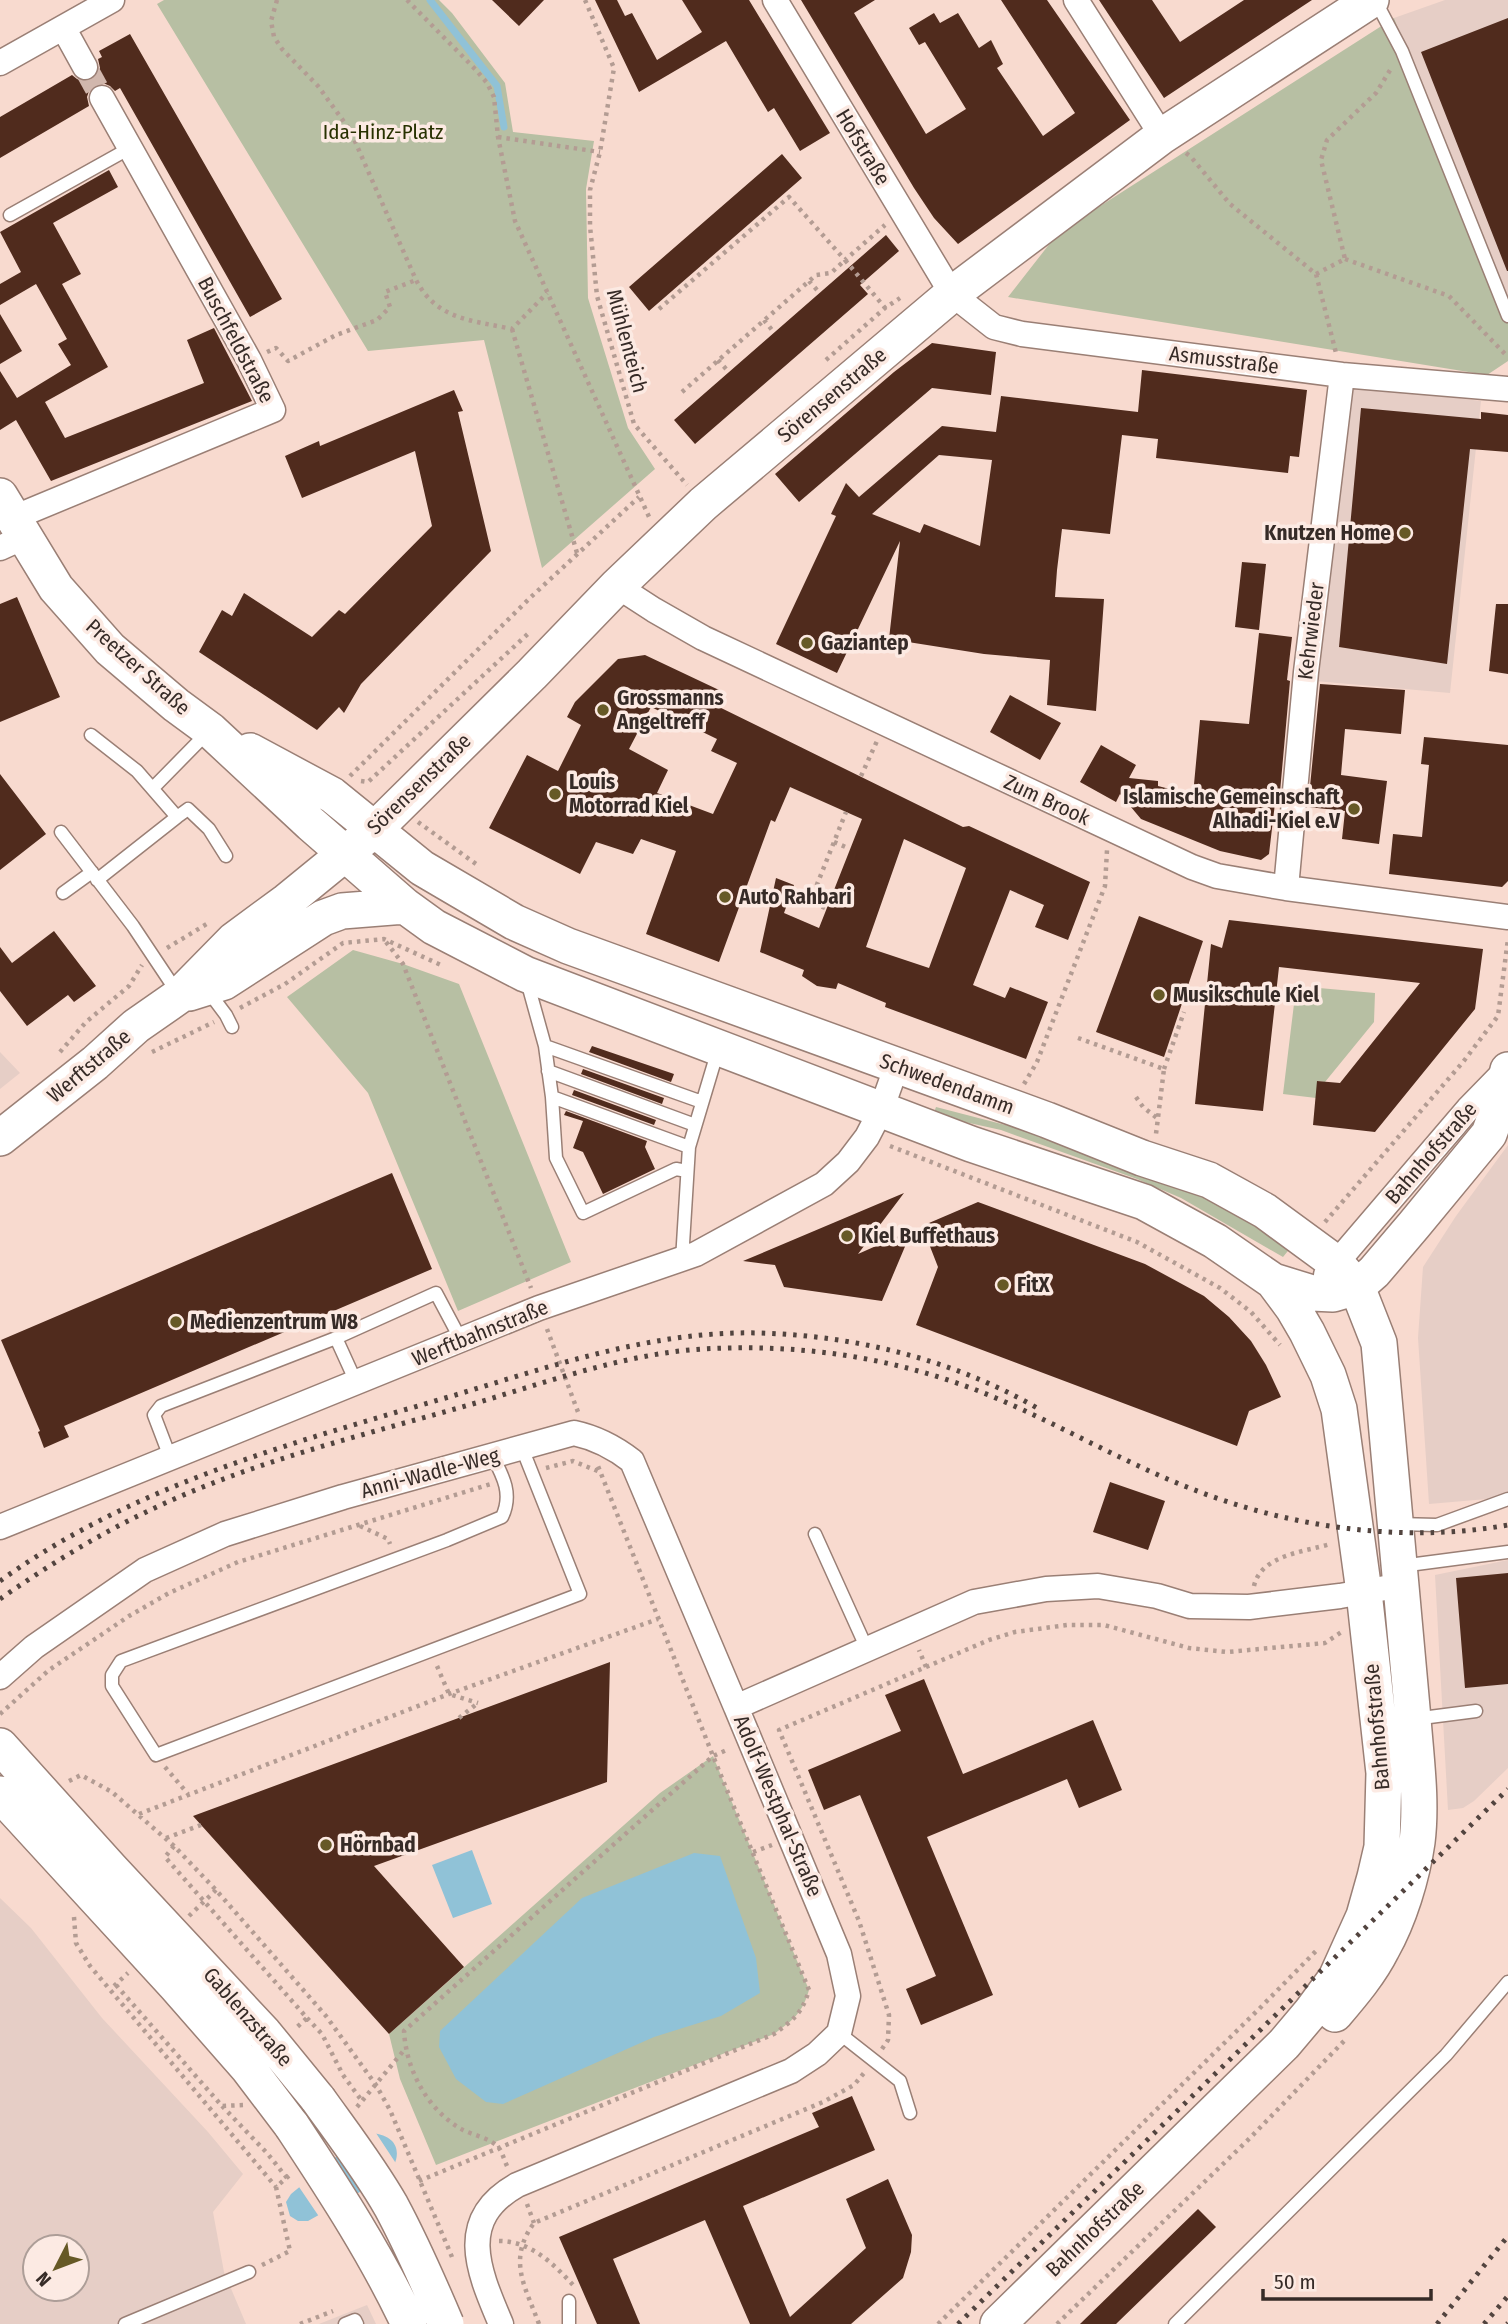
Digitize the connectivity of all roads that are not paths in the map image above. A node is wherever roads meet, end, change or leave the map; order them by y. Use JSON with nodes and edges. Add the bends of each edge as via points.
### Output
{"nodes":[{"id":1,"x":112,"y":0,"type":"edge"},
{"id":2,"x":775,"y":0,"type":"edge"},
{"id":3,"x":1076,"y":0,"type":"edge"},
{"id":4,"x":1373,"y":0,"type":"edge"},
{"id":5,"x":64,"y":29,"type":"junction"},
{"id":6,"x":0,"y":62,"type":"edge"},
{"id":7,"x":85,"y":67,"type":"tunnel mouth"},
{"id":8,"x":103,"y":98,"type":"tunnel mouth"},
{"id":9,"x":1162,"y":136,"type":"junction"},
{"id":10,"x":130,"y":148,"type":"junction"},
{"id":11,"x":10,"y":215,"type":"dead end"},
{"id":12,"x":952,"y":294,"type":"junction"},
{"id":13,"x":1508,"y":316,"type":"edge"},
{"id":14,"x":1342,"y":375,"type":"junction"},
{"id":15,"x":1508,"y":389,"type":"edge"},
{"id":16,"x":9,"y":525,"type":"edge"},
{"id":17,"x":617,"y":586,"type":"junction"},
{"id":18,"x":210,"y":730,"type":"junction"},
{"id":19,"x":91,"y":735,"type":"dead end"},
{"id":20,"x":153,"y":788,"type":"junction"},
{"id":21,"x":177,"y":817,"type":"junction"},
{"id":22,"x":386,"y":818,"type":"junction"},
{"id":23,"x":61,"y":832,"type":"dead end"},
{"id":24,"x":226,"y":856,"type":"dead end"},
{"id":25,"x":351,"y":858,"type":"junction"},
{"id":26,"x":94,"y":876,"type":"junction"},
{"id":27,"x":1286,"y":888,"type":"junction"},
{"id":28,"x":63,"y":893,"type":"dead end"},
{"id":29,"x":405,"y":906,"type":"junction"},
{"id":30,"x":1508,"y":916,"type":"edge"},
{"id":31,"x":323,"y":918,"type":"junction"},
{"id":32,"x":514,"y":922,"type":"junction"},
{"id":33,"x":524,"y":974,"type":"junction"},
{"id":34,"x":192,"y":992,"type":"junction"},
{"id":35,"x":232,"y":1027,"type":"dead end"},
{"id":36,"x":545,"y":1046,"type":"junction"},
{"id":37,"x":719,"y":1047,"type":"junction"},
{"id":38,"x":897,"y":1065,"type":"junction"},
{"id":39,"x":1508,"y":1069,"type":"edge"},
{"id":40,"x":548,"y":1071,"type":"junction"},
{"id":41,"x":552,"y":1097,"type":"junction"},
{"id":42,"x":702,"y":1102,"type":"junction"},
{"id":43,"x":881,"y":1110,"type":"junction"},
{"id":44,"x":695,"y":1125,"type":"junction"},
{"id":45,"x":0,"y":1138,"type":"edge"},
{"id":46,"x":689,"y":1147,"type":"junction"},
{"id":47,"x":687,"y":1171,"type":"junction"},
{"id":48,"x":682,"y":1260,"type":"junction"},
{"id":49,"x":1346,"y":1275,"type":"junction"},
{"id":50,"x":1298,"y":1320,"type":"junction"},
{"id":51,"x":336,"y":1338,"type":"junction"},
{"id":52,"x":461,"y":1340,"type":"junction"},
{"id":53,"x":356,"y":1382,"type":"junction"},
{"id":54,"x":522,"y":1448,"type":"junction"},
{"id":55,"x":492,"y":1455,"type":"junction"},
{"id":56,"x":170,"y":1457,"type":"junction"},
{"id":57,"x":1508,"y":1499,"type":"edge"},
{"id":58,"x":1397,"y":1524,"type":"junction"},
{"id":59,"x":0,"y":1527,"type":"edge"},
{"id":60,"x":815,"y":1534,"type":"dead end"},
{"id":61,"x":1508,"y":1552,"type":"edge"},
{"id":62,"x":1401,"y":1576,"type":"junction"},
{"id":63,"x":1352,"y":1594,"type":"junction"},
{"id":64,"x":867,"y":1649,"type":"junction"},
{"id":65,"x":0,"y":1677,"type":"edge"},
{"id":66,"x":736,"y":1707,"type":"junction"},
{"id":67,"x":1476,"y":1711,"type":"dead end"},
{"id":68,"x":1413,"y":1719,"type":"junction"},
{"id":69,"x":0,"y":1746,"type":"edge"},
{"id":70,"x":0,"y":1794,"type":"edge"},
{"id":71,"x":1508,"y":1982,"type":"edge"},
{"id":72,"x":839,"y":2033,"type":"junction"},
{"id":73,"x":910,"y":2113,"type":"dead end"},
{"id":74,"x":249,"y":2272,"type":"dead end"},
{"id":75,"x":573,"y":2297,"type":"road end"},
{"id":76,"x":125,"y":2324,"type":"edge"},
{"id":77,"x":345,"y":2324,"type":"edge"},
{"id":78,"x":357,"y":2324,"type":"edge"},
{"id":79,"x":409,"y":2324,"type":"edge"},
{"id":80,"x":446,"y":2324,"type":"edge"},
{"id":81,"x":501,"y":2324,"type":"edge"},
{"id":82,"x":569,"y":2324,"type":"edge"},
{"id":83,"x":998,"y":2324,"type":"edge"},
{"id":84,"x":1027,"y":2324,"type":"edge"},
{"id":85,"x":1175,"y":2324,"type":"edge"}],
"edges":[{"from":1,"to":5,"type":"street"},
{"from":2,"to":12,"type":"street","name":"Hofstraße"},
{"from":3,"to":9,"type":"street"},
{"from":4,"to":9,"type":"main road","name":"Sörensenstraße"},
{"from":4,"to":13,"type":"lane","via":[[1402,51]]},
{"from":5,"to":6,"type":"street"},
{"from":5,"to":7,"type":"street"},
{"from":8,"to":10,"type":"street","name":"Buschfeldstraße"},
{"from":9,"to":12,"type":"main road","name":"Sörensenstraße"},
{"from":10,"to":11,"type":"lane"},
{"from":10,"to":16,"type":"street","name":"Buschfeldstraße","via":[[274,410]]},
{"from":12,"to":14,"type":"street","name":"Asmusstraße","via":[[994,327],[1022,334]]},
{"from":12,"to":17,"type":"main road","name":"Sörensenstraße","via":[[654,524]]},
{"from":14,"to":15,"type":"street","name":"Asmusstraße"},
{"from":14,"to":27,"type":"street","name":"Kehrwieder","via":[[1306,672]]},
{"from":16,"to":18,"type":"main road","name":"Preetzer Straße","via":[[110,649]]},
{"from":17,"to":22,"type":"main road","name":"Sörensenstraße"},
{"from":17,"to":27,"type":"street","name":"Zum Brook","via":[[704,638],[1192,867]]},
{"from":18,"to":20,"type":"lane"},
{"from":18,"to":22,"type":"main road","name":"Preetzer Straße","via":[[332,795]]},
{"from":18,"to":25,"type":"main road","name":"Preetzer Straße"},
{"from":19,"to":20,"type":"lane"},
{"from":20,"to":21,"type":"lane"},
{"from":21,"to":24,"type":"lane","via":[[188,809],[209,829]]},
{"from":21,"to":26,"type":"lane"},
{"from":22,"to":25,"type":"main road","name":"Sörensenstraße"},
{"from":22,"to":32,"type":"main road","name":"Schwedendamm","via":[[422,868]]},
{"from":23,"to":26,"type":"lane"},
{"from":25,"to":29,"type":"main road"},
{"from":25,"to":31,"type":"main road","name":"Werftstraße"},
{"from":25,"to":34,"type":"main road","name":"Werftstraße","via":[[234,940]]},
{"from":26,"to":28,"type":"lane"},
{"from":26,"to":34,"type":"lane"},
{"from":27,"to":30,"type":"street","name":"Zum Brook"},
{"from":29,"to":31,"type":"main road","name":"Werftstraße","via":[[342,911]]},
{"from":29,"to":33,"type":"main road","via":[[434,927]]},
{"from":31,"to":34,"type":"main road","name":"Werftstraße","via":[[224,982]]},
{"from":32,"to":33,"type":"street"},
{"from":32,"to":38,"type":"main road","name":"Schwedendamm","via":[[568,946]]},
{"from":33,"to":36,"type":"lane"},
{"from":33,"to":37,"type":"main road"},
{"from":34,"to":35,"type":"lane","via":[[226,1015]]},
{"from":34,"to":45,"type":"main road","name":"Werftstraße","via":[[136,1026]]},
{"from":36,"to":40,"type":"lane"},
{"from":36,"to":42,"type":"lane"},
{"from":37,"to":42,"type":"lane"},
{"from":37,"to":43,"type":"main road"},
{"from":38,"to":43,"type":"street","name":"Werftbahnstraße"},
{"from":38,"to":49,"type":"main road","name":"Schwedendamm","via":[[1209,1180],[1308,1240]]},
{"from":39,"to":49,"type":"main road","name":"Bahnhofstraße","via":[[1489,1134],[1374,1272]]},
{"from":40,"to":41,"type":"lane"},
{"from":40,"to":44,"type":"lane"},
{"from":41,"to":46,"type":"lane"},
{"from":41,"to":47,"type":"lane","via":[[556,1158],[583,1213],[676,1169]]},
{"from":42,"to":44,"type":"lane"},
{"from":43,"to":48,"type":"street","name":"Werftbahnstraße","via":[[848,1162],[824,1184]]},
{"from":43,"to":50,"type":"main road","via":[[1144,1202],[1215,1241],[1273,1281]]},
{"from":44,"to":46,"type":"lane"},
{"from":46,"to":47,"type":"lane"},
{"from":47,"to":48,"type":"lane"},
{"from":48,"to":52,"type":"street","name":"Werftbahnstraße","via":[[539,1308]]},
{"from":49,"to":50,"type":"main road","via":[[1333,1294]]},
{"from":49,"to":58,"type":"main road","name":"Bahnhofstraße","via":[[1379,1343]]},
{"from":50,"to":63,"type":"main road","name":"Bahnhofstraße","via":[[1328,1375],[1339,1409]]},
{"from":51,"to":52,"type":"lane","via":[[436,1293]]},
{"from":51,"to":53,"type":"lane"},
{"from":51,"to":56,"type":"lane","via":[[161,1406],[155,1415]]},
{"from":52,"to":53,"type":"street","name":"Werftbahnstraße"},
{"from":53,"to":56,"type":"street","name":"Werftbahnstraße"},
{"from":54,"to":55,"type":"street","name":"Anni-Wadle-Weg"},
{"from":54,"to":55,"type":"lane","via":[[580,1594],[156,1755],[112,1686],[112,1675],[121,1661],[502,1517],[507,1506],[505,1479]]},
{"from":54,"to":66,"type":"street","name":"Anni-Wadle-Weg","via":[[574,1433],[612,1446],[632,1461]]},
{"from":55,"to":65,"type":"street","name":"Anni-Wadle-Weg","via":[[225,1534],[145,1570],[33,1647]]},
{"from":56,"to":59,"type":"street","name":"Werftbahnstraße"},
{"from":57,"to":58,"type":"lane","via":[[1437,1525]]},
{"from":58,"to":62,"type":"main road","name":"Bahnhofstraße"},
{"from":60,"to":64,"type":"lane"},
{"from":61,"to":62,"type":"lane"},
{"from":62,"to":63,"type":"street","name":"Adolf-Westphal-Straße"},
{"from":62,"to":68,"type":"main road","name":"Bahnhofstraße"},
{"from":63,"to":64,"type":"street","name":"Adolf-Westphal-Straße","via":[[1249,1607],[1190,1606],[1098,1586],[1046,1588],[974,1602]]},
{"from":63,"to":83,"type":"main road","name":"Bahnhofstraße","via":[[1352,1635],[1384,1773],[1382,1847],[1346,1960],[1284,2044]]},
{"from":64,"to":66,"type":"street","name":"Adolf-Westphal-Straße"},
{"from":66,"to":72,"type":"street","name":"Adolf-Westphal-Straße","via":[[839,1954],[849,1996]]},
{"from":67,"to":68,"type":"lane"},
{"from":68,"to":84,"type":"main road","name":"Bahnhofstraße","via":[[1417,1840],[1407,1888],[1383,1948],[1304,2052]]},
{"from":69,"to":80,"type":"main road","name":"Gablenzstraße","bridge":true,"via":[[264,2033],[318,2099],[389,2204]]},
{"from":70,"to":79,"type":"main road","name":"Gablenzstraße","bridge":true,"via":[[177,1987],[292,2126],[354,2221]]},
{"from":71,"to":85,"type":"lane","via":[[1446,2055]]},
{"from":72,"to":73,"type":"lane","via":[[900,2081]]},
{"from":72,"to":81,"type":"street","via":[[791,2071],[517,2185],[500,2197],[488,2209],[477,2236],[476,2253]]},
{"from":74,"to":76,"type":"lane"},
{"from":75,"to":82,"type":"lane"},
{"from":77,"to":78,"type":"lane","via":[[355,2319]]}]}
